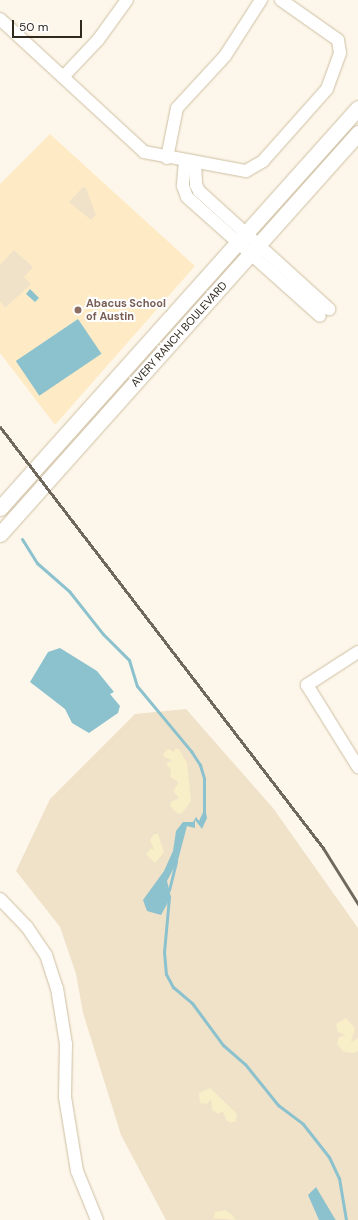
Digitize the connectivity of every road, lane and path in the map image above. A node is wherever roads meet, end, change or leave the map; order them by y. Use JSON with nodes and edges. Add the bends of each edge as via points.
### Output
{"nodes":[{"id":1,"x":128,"y":0,"type":"edge"},
{"id":2,"x":261,"y":0,"type":"edge"},
{"id":3,"x":281,"y":0,"type":"edge"},
{"id":4,"x":0,"y":18,"type":"edge"},
{"id":5,"x":63,"y":78,"type":"junction"},
{"id":6,"x":358,"y":108,"type":"edge"},
{"id":7,"x":358,"y":133,"type":"edge"},
{"id":8,"x":167,"y":158,"type":"junction"},
{"id":9,"x":190,"y":162,"type":"junction"},
{"id":10,"x":242,"y":238,"type":"junction"},
{"id":11,"x":259,"y":244,"type":"junction"},
{"id":12,"x":249,"y":255,"type":"junction"},
{"id":13,"x":0,"y":508,"type":"edge"},
{"id":14,"x":0,"y":534,"type":"edge"},
{"id":15,"x":358,"y":652,"type":"edge"},
{"id":16,"x":358,"y":767,"type":"edge"},
{"id":17,"x":0,"y":899,"type":"edge"},
{"id":18,"x":97,"y":1220,"type":"edge"}],
"edges":[{"from":1,"to":5,"type":"street","via":[[98,40]]},
{"from":2,"to":8,"type":"street","via":[[225,56],[177,108]]},
{"from":3,"to":9,"type":"street","via":[[338,40],[340,53],[332,80],[255,167],[237,171]]},
{"from":4,"to":5,"type":"street"},
{"from":5,"to":8,"type":"street","via":[[144,152]]},
{"from":6,"to":10,"type":"main road","name":"AVERY RANCH BOULEVARD"},
{"from":7,"to":11,"type":"main road","name":"AVERY RANCH BOULEVARD"},
{"from":8,"to":9,"type":"street"},
{"from":9,"to":10,"type":"street","via":[[199,191]]},
{"from":10,"to":11,"type":"street"},
{"from":10,"to":12,"type":"street"},
{"from":10,"to":13,"type":"main road","name":"AVERY RANCH BOULEVARD"},
{"from":11,"to":12,"type":"main road","name":"AVERY RANCH BOULEVARD"},
{"from":11,"to":12,"type":"street","via":[[325,313]]},
{"from":12,"to":14,"type":"main road","name":"AVERY RANCH BOULEVARD"},
{"from":15,"to":16,"type":"street","via":[[308,685]]},
{"from":17,"to":18,"type":"street","via":[[27,927],[46,955],[57,988],[66,1044],[65,1097],[77,1171]]}]}
